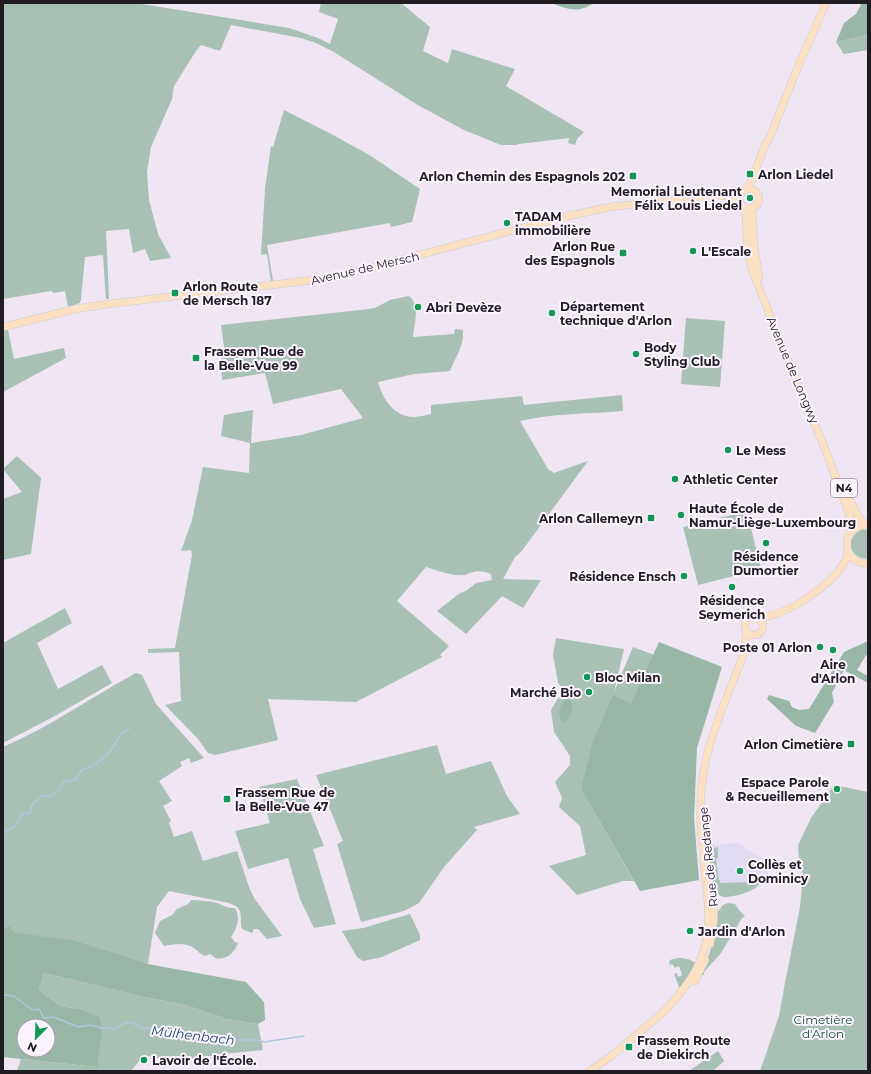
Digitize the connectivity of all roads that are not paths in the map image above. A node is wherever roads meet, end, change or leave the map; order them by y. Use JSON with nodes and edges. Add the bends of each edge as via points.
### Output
{"nodes":[{"id":1,"x":826,"y":3,"type":"edge"},
{"id":2,"x":769,"y":139,"type":"junction"},
{"id":3,"x":744,"y":191,"type":"junction"},
{"id":4,"x":756,"y":192,"type":"junction"},
{"id":5,"x":725,"y":196,"type":"junction"},
{"id":6,"x":742,"y":204,"type":"junction"},
{"id":7,"x":752,"y":208,"type":"junction"},
{"id":8,"x":760,"y":290,"type":"junction"},
{"id":9,"x":3,"y":327,"type":"edge"},
{"id":10,"x":826,"y":449,"type":"junction"},
{"id":11,"x":868,"y":525,"type":"edge"},
{"id":12,"x":850,"y":532,"type":"junction"},
{"id":13,"x":848,"y":552,"type":"junction"},
{"id":14,"x":865,"y":564,"type":"edge"},
{"id":15,"x":840,"y":570,"type":"junction"},
{"id":16,"x":778,"y":613,"type":"junction"},
{"id":17,"x":758,"y":617,"type":"junction"},
{"id":18,"x":763,"y":628,"type":"junction"},
{"id":19,"x":746,"y":631,"type":"junction"},
{"id":20,"x":756,"y":635,"type":"junction"},
{"id":21,"x":745,"y":650,"type":"junction"},
{"id":22,"x":590,"y":1071,"type":"edge"}],
"edges":[{"from":1,"to":2,"type":"main road","number":"N4"},
{"from":2,"to":3,"type":"main road","number":"N4","via":[[751,182]]},
{"from":2,"to":4,"type":"main road","number":"N4","via":[[756,179]]},
{"from":3,"to":4,"type":"main road","via":[[752,189]]},
{"from":3,"to":5,"type":"main road","name":"Avenue de Mersch"},
{"from":3,"to":6,"type":"main road","number":"N4"},
{"from":4,"to":7,"type":"main road","number":"N4","via":[[759,202]]},
{"from":5,"to":6,"type":"main road","name":"Avenue de Mersch","via":[[732,197]]},
{"from":5,"to":9,"type":"main road","name":"Avenue de Mersch","via":[[610,207],[331,278],[108,304]]},
{"from":6,"to":7,"type":"main road"},
{"from":6,"to":8,"type":"main road","name":"Avenue de Longwy","number":"N4","via":[[746,212],[751,267]]},
{"from":7,"to":8,"type":"main road","name":"Avenue de Longwy","number":"N4"},
{"from":8,"to":10,"type":"main road","name":"Avenue de Longwy","number":"N4"},
{"from":10,"to":11,"type":"main road","number":"N4","via":[[856,515]]},
{"from":10,"to":12,"type":"main road","number":"N4","via":[[850,516]]},
{"from":11,"to":12,"type":"main road","number":"N4"},
{"from":12,"to":13,"type":"main road","number":"N4","via":[[846,542]]},
{"from":13,"to":14,"type":"main road","via":[[851,557]]},
{"from":13,"to":15,"type":"main road"},
{"from":14,"to":15,"type":"main road","via":[[848,565]]},
{"from":15,"to":16,"type":"main road","via":[[804,600]]},
{"from":16,"to":17,"type":"main road"},
{"from":16,"to":18,"type":"main road"},
{"from":17,"to":18,"type":"main road"},
{"from":17,"to":19,"type":"main road","via":[[751,616],[746,621]]},
{"from":18,"to":20,"type":"main road"},
{"from":19,"to":20,"type":"main road","via":[[750,635]]},
{"from":19,"to":21,"type":"main road","name":"Rue de Redange"},
{"from":20,"to":21,"type":"main road","name":"Rue de Redange"},
{"from":21,"to":22,"type":"main road","name":"Rue de Redange","via":[[713,733],[703,776],[703,812],[714,919],[706,958],[687,992]]}]}
